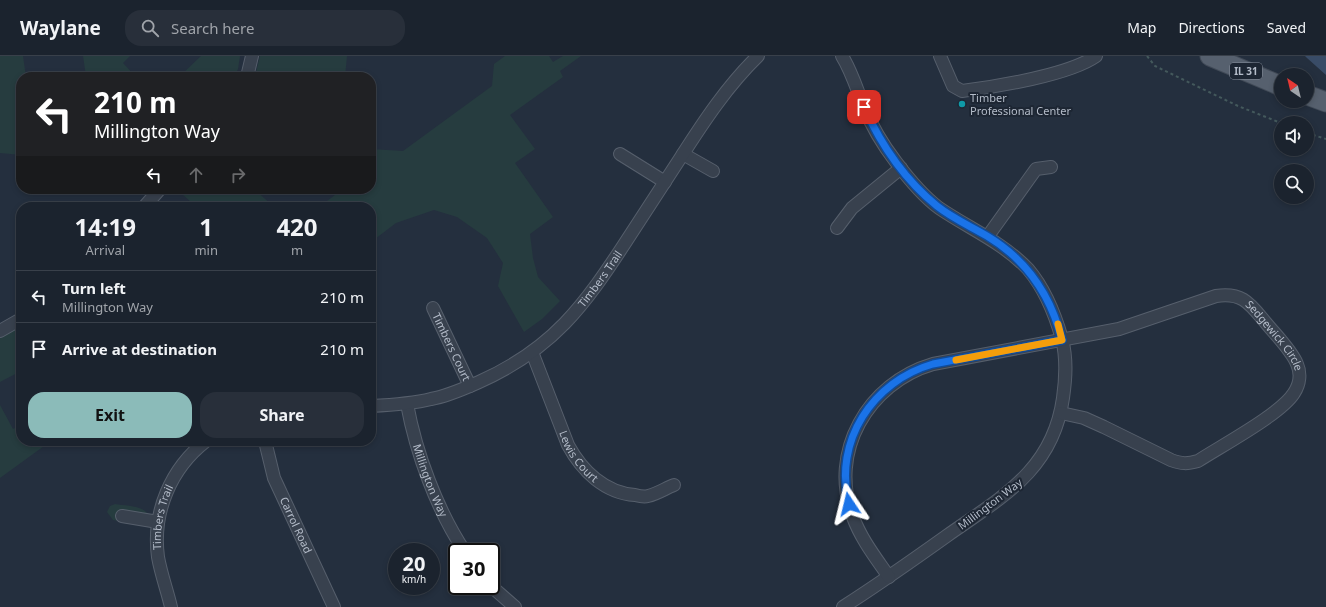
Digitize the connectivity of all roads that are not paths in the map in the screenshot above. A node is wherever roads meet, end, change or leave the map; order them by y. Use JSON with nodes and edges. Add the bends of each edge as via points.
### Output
{"nodes":[{"id":1,"x":252,"y":56,"type":"edge"},
{"id":2,"x":758,"y":56,"type":"edge"},
{"id":3,"x":842,"y":56,"type":"edge"},
{"id":4,"x":940,"y":56,"type":"edge"},
{"id":5,"x":1096,"y":56,"type":"edge"},
{"id":6,"x":1210,"y":56,"type":"edge"},
{"id":7,"x":248,"y":72,"type":"edge"},
{"id":8,"x":1274,"y":83,"type":"edge"},
{"id":9,"x":1314,"y":98,"type":"edge"},
{"id":10,"x":1326,"y":102,"type":"edge"},
{"id":11,"x":620,"y":154,"type":"dead end"},
{"id":12,"x":683,"y":154,"type":"junction"},
{"id":13,"x":1051,"y":167,"type":"dead end"},
{"id":14,"x":901,"y":168,"type":"junction"},
{"id":15,"x":713,"y":171,"type":"dead end"},
{"id":16,"x":665,"y":182,"type":"junction"},
{"id":17,"x":156,"y":194,"type":"edge"},
{"id":18,"x":148,"y":202,"type":"edge"},
{"id":19,"x":836,"y":228,"type":"dead end"},
{"id":20,"x":988,"y":236,"type":"junction"},
{"id":21,"x":433,"y":308,"type":"dead end"},
{"id":22,"x":16,"y":322,"type":"edge"},
{"id":23,"x":0,"y":331,"type":"edge"},
{"id":24,"x":1062,"y":340,"type":"junction"},
{"id":25,"x":532,"y":352,"type":"junction"},
{"id":26,"x":470,"y":386,"type":"junction"},
{"id":27,"x":407,"y":404,"type":"junction"},
{"id":28,"x":376,"y":406,"type":"edge"},
{"id":29,"x":1061,"y":413,"type":"junction"},
{"id":30,"x":200,"y":446,"type":"edge"},
{"id":31,"x":266,"y":446,"type":"edge"},
{"id":32,"x":674,"y":485,"type":"dead end"},
{"id":33,"x":122,"y":516,"type":"dead end"},
{"id":34,"x":158,"y":522,"type":"junction"},
{"id":35,"x":460,"y":543,"type":"edge"},
{"id":36,"x":889,"y":577,"type":"junction"},
{"id":37,"x":500,"y":594,"type":"edge"},
{"id":38,"x":171,"y":607,"type":"edge"},
{"id":39,"x":334,"y":607,"type":"edge"},
{"id":40,"x":515,"y":607,"type":"edge"},
{"id":41,"x":843,"y":607,"type":"edge"}],
"edges":[{"from":1,"to":7,"type":"street"},
{"from":2,"to":12,"type":"street","name":"Timbers Trail","via":[[726,92]]},
{"from":3,"to":14,"type":"street","name":"Millington Way","via":[[872,125]]},
{"from":4,"to":5,"type":"street","via":[[953,86],[962,91],[1052,73]]},
{"from":6,"to":8,"type":"main road","number":"IL 31"},
{"from":9,"to":10,"type":"main road"},
{"from":11,"to":16,"type":"street"},
{"from":12,"to":15,"type":"street"},
{"from":12,"to":16,"type":"street","name":"Timbers Trail"},
{"from":13,"to":20,"type":"street","via":[[1036,169]]},
{"from":14,"to":19,"type":"street","via":[[852,208]]},
{"from":14,"to":20,"type":"street","name":"Millington Way","via":[[938,207]]},
{"from":16,"to":25,"type":"street","name":"Timbers Trail","via":[[597,286],[566,323]]},
{"from":17,"to":18,"type":"street"},
{"from":20,"to":24,"type":"street","name":"Millington Way","via":[[1017,258],[1041,287],[1058,322]]},
{"from":21,"to":26,"type":"street","name":"Timbers Court"},
{"from":22,"to":23,"type":"street"},
{"from":24,"to":29,"type":"street","name":"Millington Way","via":[[1066,352],[1066,377]]},
{"from":24,"to":29,"type":"street","name":"Sedgewick Circle","via":[[1119,329],[1216,296],[1233,295],[1252,306],[1295,359],[1299,377],[1295,392],[1284,405],[1198,461],[1188,464],[1171,460],[1084,418]]},
{"from":24,"to":36,"type":"street","name":"Sedgewick Circle","via":[[933,364],[915,370],[896,380],[860,419],[851,440],[846,464],[846,491],[853,516],[864,539]]},
{"from":25,"to":26,"type":"street","name":"Timbers Trail","via":[[498,373]]},
{"from":25,"to":32,"type":"street","name":"Lewis Court","via":[[568,446],[576,460],[591,476],[606,487],[626,495],[647,496]]},
{"from":26,"to":27,"type":"street","name":"Timbers Trail","via":[[450,394]]},
{"from":27,"to":28,"type":"street","name":"Timbers Trail"},
{"from":27,"to":35,"type":"street","name":"Millington Way","via":[[412,430],[439,503]]},
{"from":29,"to":36,"type":"street","name":"Millington Way","via":[[1046,450],[1025,478]]},
{"from":30,"to":34,"type":"street","name":"Timbers Trail","via":[[179,469],[163,501]]},
{"from":31,"to":39,"type":"street","name":"Carrol Road","via":[[274,478]]},
{"from":33,"to":34,"type":"street"},
{"from":34,"to":38,"type":"street","name":"Timbers Trail","via":[[158,556]]},
{"from":36,"to":41,"type":"street","name":"Millington Way"},
{"from":37,"to":40,"type":"street"}]}
